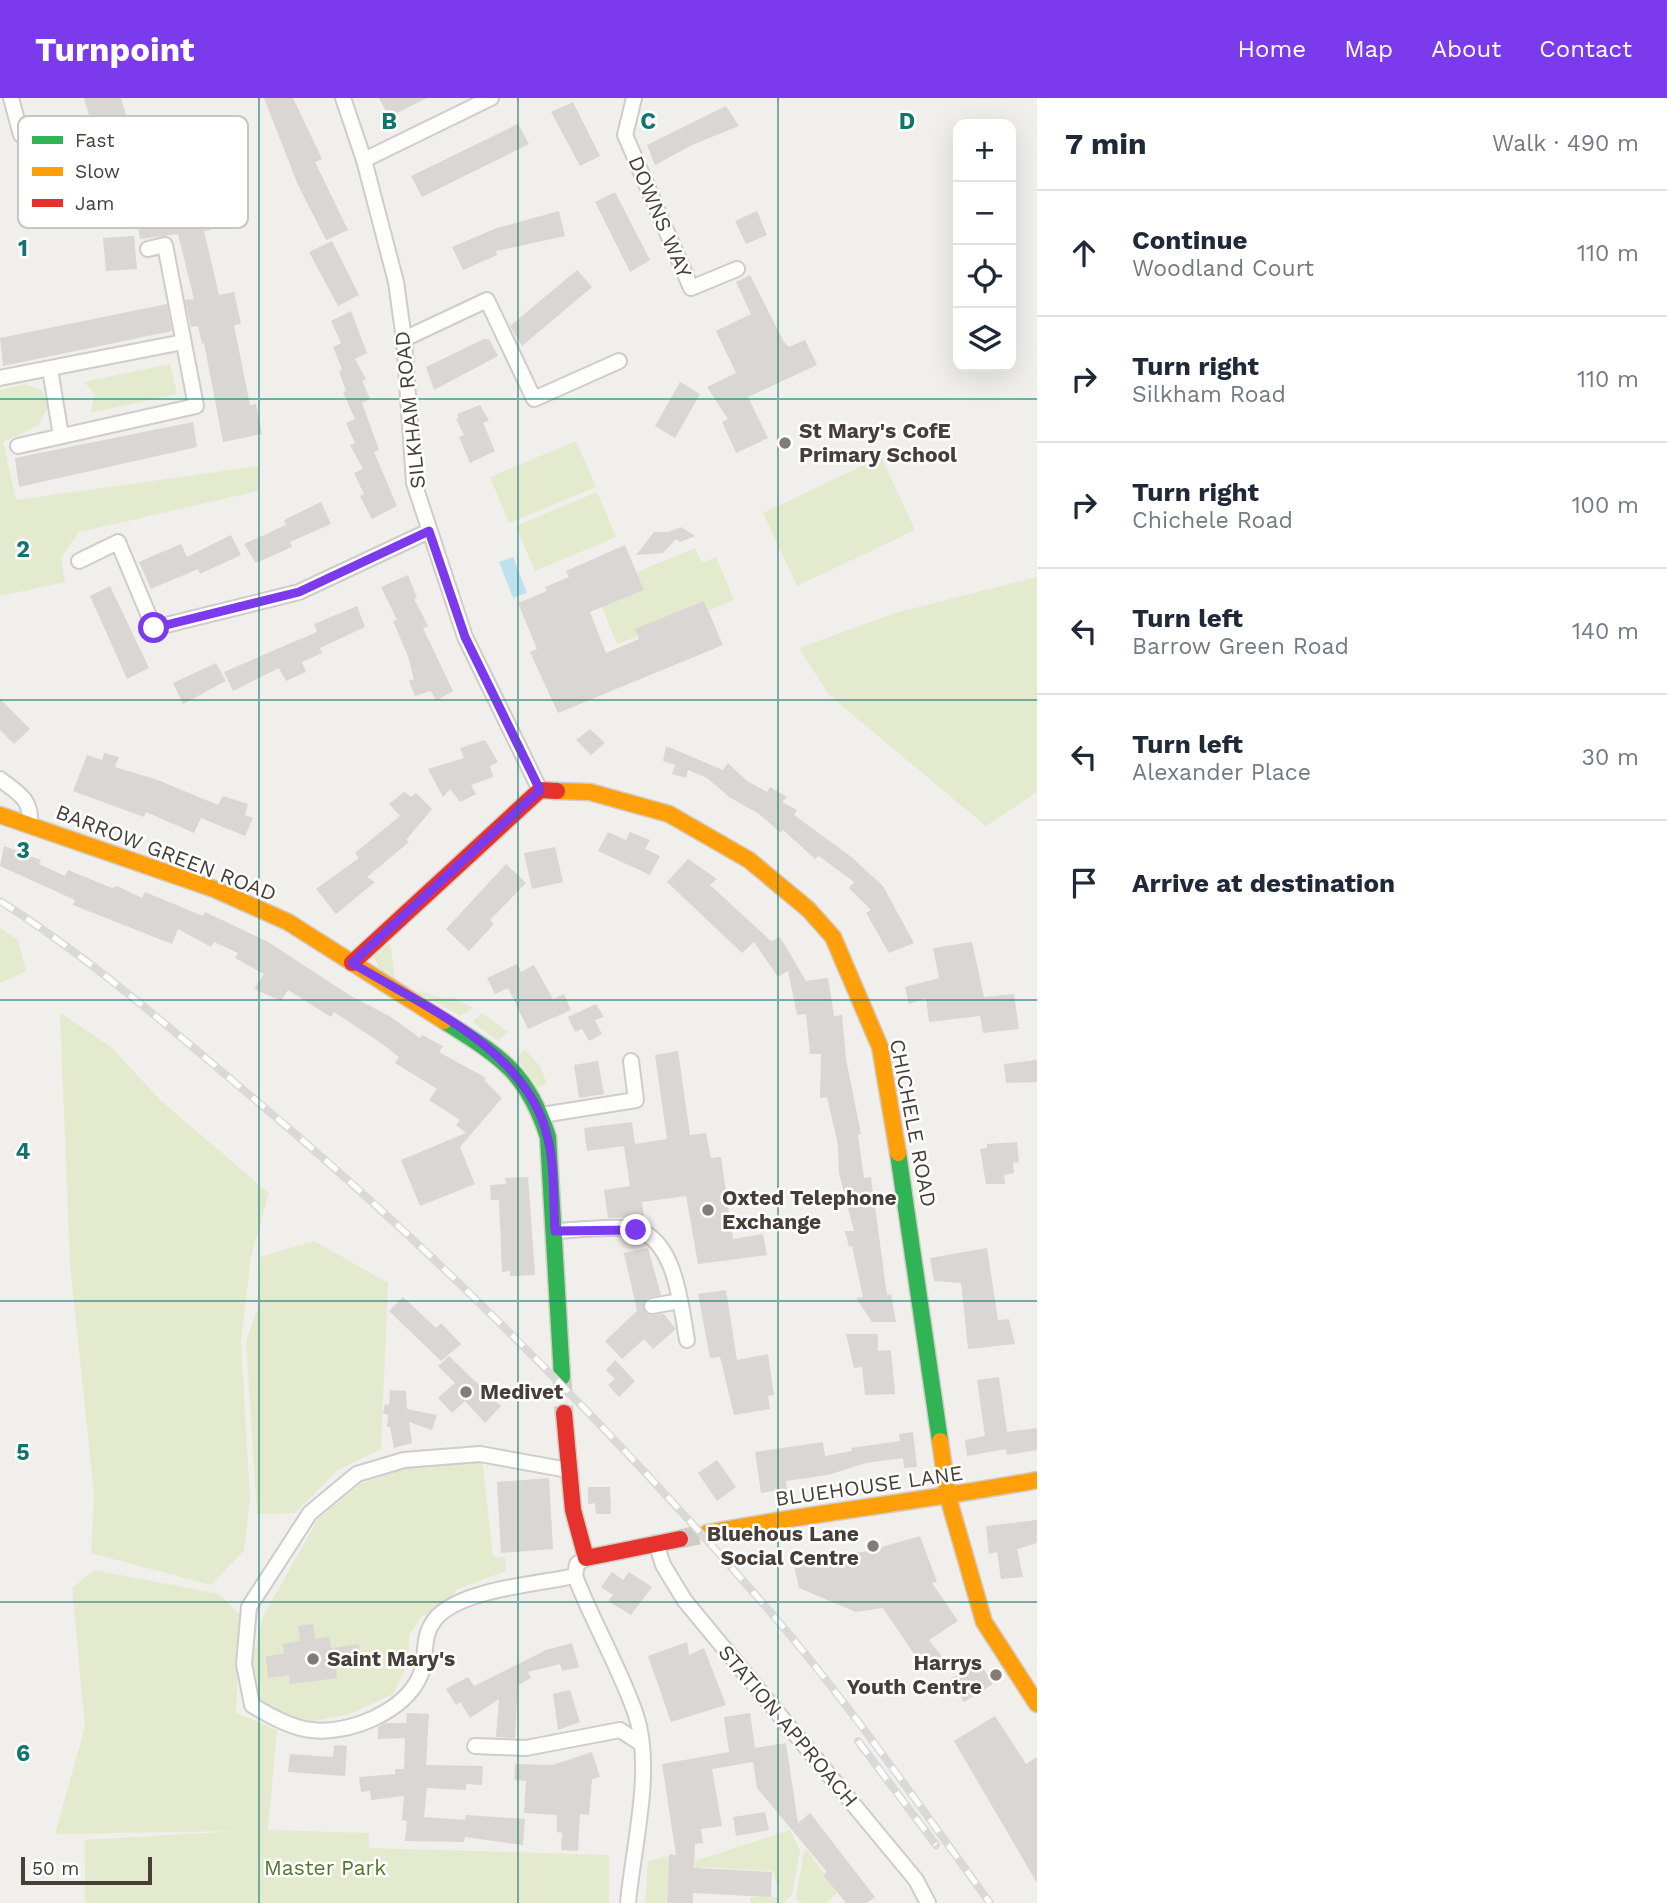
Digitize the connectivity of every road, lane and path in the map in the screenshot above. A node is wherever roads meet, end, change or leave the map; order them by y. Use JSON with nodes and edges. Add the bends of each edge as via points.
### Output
{"nodes":[{"id":1,"x":11,"y":98,"type":"edge"},
{"id":2,"x":342,"y":98,"type":"edge"},
{"id":3,"x":491,"y":98,"type":"edge"},
{"id":4,"x":634,"y":98,"type":"edge"},
{"id":5,"x":18,"y":124,"type":"edge"},
{"id":6,"x":364,"y":160,"type":"junction"},
{"id":7,"x":148,"y":249,"type":"dead end"},
{"id":8,"x":737,"y":269,"type":"dead end"},
{"id":9,"x":404,"y":339,"type":"junction"},
{"id":10,"x":183,"y":342,"type":"junction"},
{"id":11,"x":619,"y":361,"type":"dead end"},
{"id":12,"x":50,"y":369,"type":"junction"},
{"id":13,"x":0,"y":378,"type":"edge"},
{"id":14,"x":61,"y":436,"type":"junction"},
{"id":15,"x":18,"y":446,"type":"dead end"},
{"id":16,"x":429,"y":531,"type":"junction"},
{"id":17,"x":79,"y":561,"type":"dead end"},
{"id":18,"x":0,"y":779,"type":"edge"},
{"id":19,"x":540,"y":790,"type":"junction"},
{"id":20,"x":0,"y":815,"type":"edge"},
{"id":21,"x":30,"y":824,"type":"junction"},
{"id":22,"x":352,"y":963,"type":"junction"},
{"id":23,"x":631,"y":1061,"type":"dead end"},
{"id":24,"x":542,"y":1115,"type":"junction"},
{"id":25,"x":555,"y":1231,"type":"junction"},
{"id":26,"x":680,"y":1301,"type":"junction"},
{"id":27,"x":652,"y":1306,"type":"dead end"},
{"id":28,"x":687,"y":1340,"type":"dead end"},
{"id":29,"x":562,"y":1377,"type":"tunnel mouth"},
{"id":30,"x":564,"y":1413,"type":"tunnel mouth"},
{"id":31,"x":568,"y":1470,"type":"junction"},
{"id":32,"x":1037,"y":1480,"type":"edge"},
{"id":33,"x":948,"y":1497,"type":"junction"},
{"id":34,"x":707,"y":1533,"type":"tunnel mouth"},
{"id":35,"x":680,"y":1539,"type":"tunnel mouth"},
{"id":36,"x":656,"y":1543,"type":"junction"},
{"id":37,"x":586,"y":1558,"type":"junction"},
{"id":38,"x":575,"y":1576,"type":"junction"},
{"id":39,"x":1037,"y":1704,"type":"edge"},
{"id":40,"x":640,"y":1744,"type":"junction"},
{"id":41,"x":475,"y":1746,"type":"dead end"},
{"id":42,"x":628,"y":1903,"type":"edge"},
{"id":43,"x":928,"y":1903,"type":"edge"}],
"edges":[{"from":1,"to":5,"type":"street"},
{"from":2,"to":6,"type":"street","name":"SILKHAM ROAD"},
{"from":3,"to":6,"type":"street"},
{"from":4,"to":8,"type":"street","name":"DOWNS WAY","via":[[625,135],[691,288]]},
{"from":6,"to":9,"type":"street","name":"SILKHAM ROAD","via":[[396,282]]},
{"from":7,"to":10,"type":"street","via":[[165,245]]},
{"from":9,"to":11,"type":"street","via":[[487,300],[534,399]]},
{"from":9,"to":16,"type":"street","name":"SILKHAM ROAD","via":[[414,483]]},
{"from":10,"to":12,"type":"street"},
{"from":10,"to":14,"type":"street","via":[[196,406]]},
{"from":12,"to":13,"type":"street"},
{"from":12,"to":14,"type":"street"},
{"from":14,"to":15,"type":"street"},
{"from":16,"to":17,"type":"street","via":[[299,592],[154,628],[118,542]]},
{"from":16,"to":19,"type":"street","name":"SILKHAM ROAD","via":[[465,637]]},
{"from":18,"to":21,"type":"street","via":[[25,797]]},
{"from":19,"to":22,"type":"street"},
{"from":19,"to":33,"type":"street","name":"CHICHELE ROAD","via":[[590,792],[669,814],[749,860],[808,909],[833,937],[880,1047],[911,1227]]},
{"from":20,"to":21,"type":"street","name":"BARROW GREEN ROAD"},
{"from":21,"to":22,"type":"street","name":"BARROW GREEN ROAD","via":[[214,889],[288,922]]},
{"from":22,"to":24,"type":"street","name":"BARROW GREEN ROAD","via":[[502,1058]]},
{"from":23,"to":24,"type":"street","via":[[636,1100]]},
{"from":24,"to":25,"type":"street","name":"BARROW GREEN ROAD","via":[[552,1161]]},
{"from":25,"to":26,"type":"street","via":[[636,1230],[654,1239],[668,1261]]},
{"from":25,"to":29,"type":"street","name":"BARROW GREEN ROAD"},
{"from":26,"to":27,"type":"street"},
{"from":26,"to":28,"type":"street"},
{"from":30,"to":31,"type":"street"},
{"from":31,"to":37,"type":"street"},
{"from":31,"to":38,"type":"street","via":[[480,1454],[404,1460],[358,1474],[310,1513],[249,1607],[244,1664],[252,1704],[309,1730],[365,1721],[398,1704],[420,1675],[424,1639],[438,1616],[462,1600]]},
{"from":32,"to":33,"type":"street","name":"BLUEHOUSE LANE"},
{"from":33,"to":34,"type":"street","name":"BLUEHOUSE LANE","via":[[810,1514]]},
{"from":33,"to":39,"type":"street","name":"CHICHELE ROAD","via":[[984,1622]]},
{"from":35,"to":36,"type":"street"},
{"from":36,"to":37,"type":"street"},
{"from":36,"to":43,"type":"street","name":"STATION APPROACH","via":[[663,1565],[685,1601],[916,1880]]},
{"from":37,"to":38,"type":"street","via":[[577,1564]]},
{"from":38,"to":40,"type":"street","via":[[636,1716]]},
{"from":40,"to":41,"type":"street","via":[[620,1730],[526,1748]]},
{"from":40,"to":42,"type":"street","via":[[639,1812]]}]}
